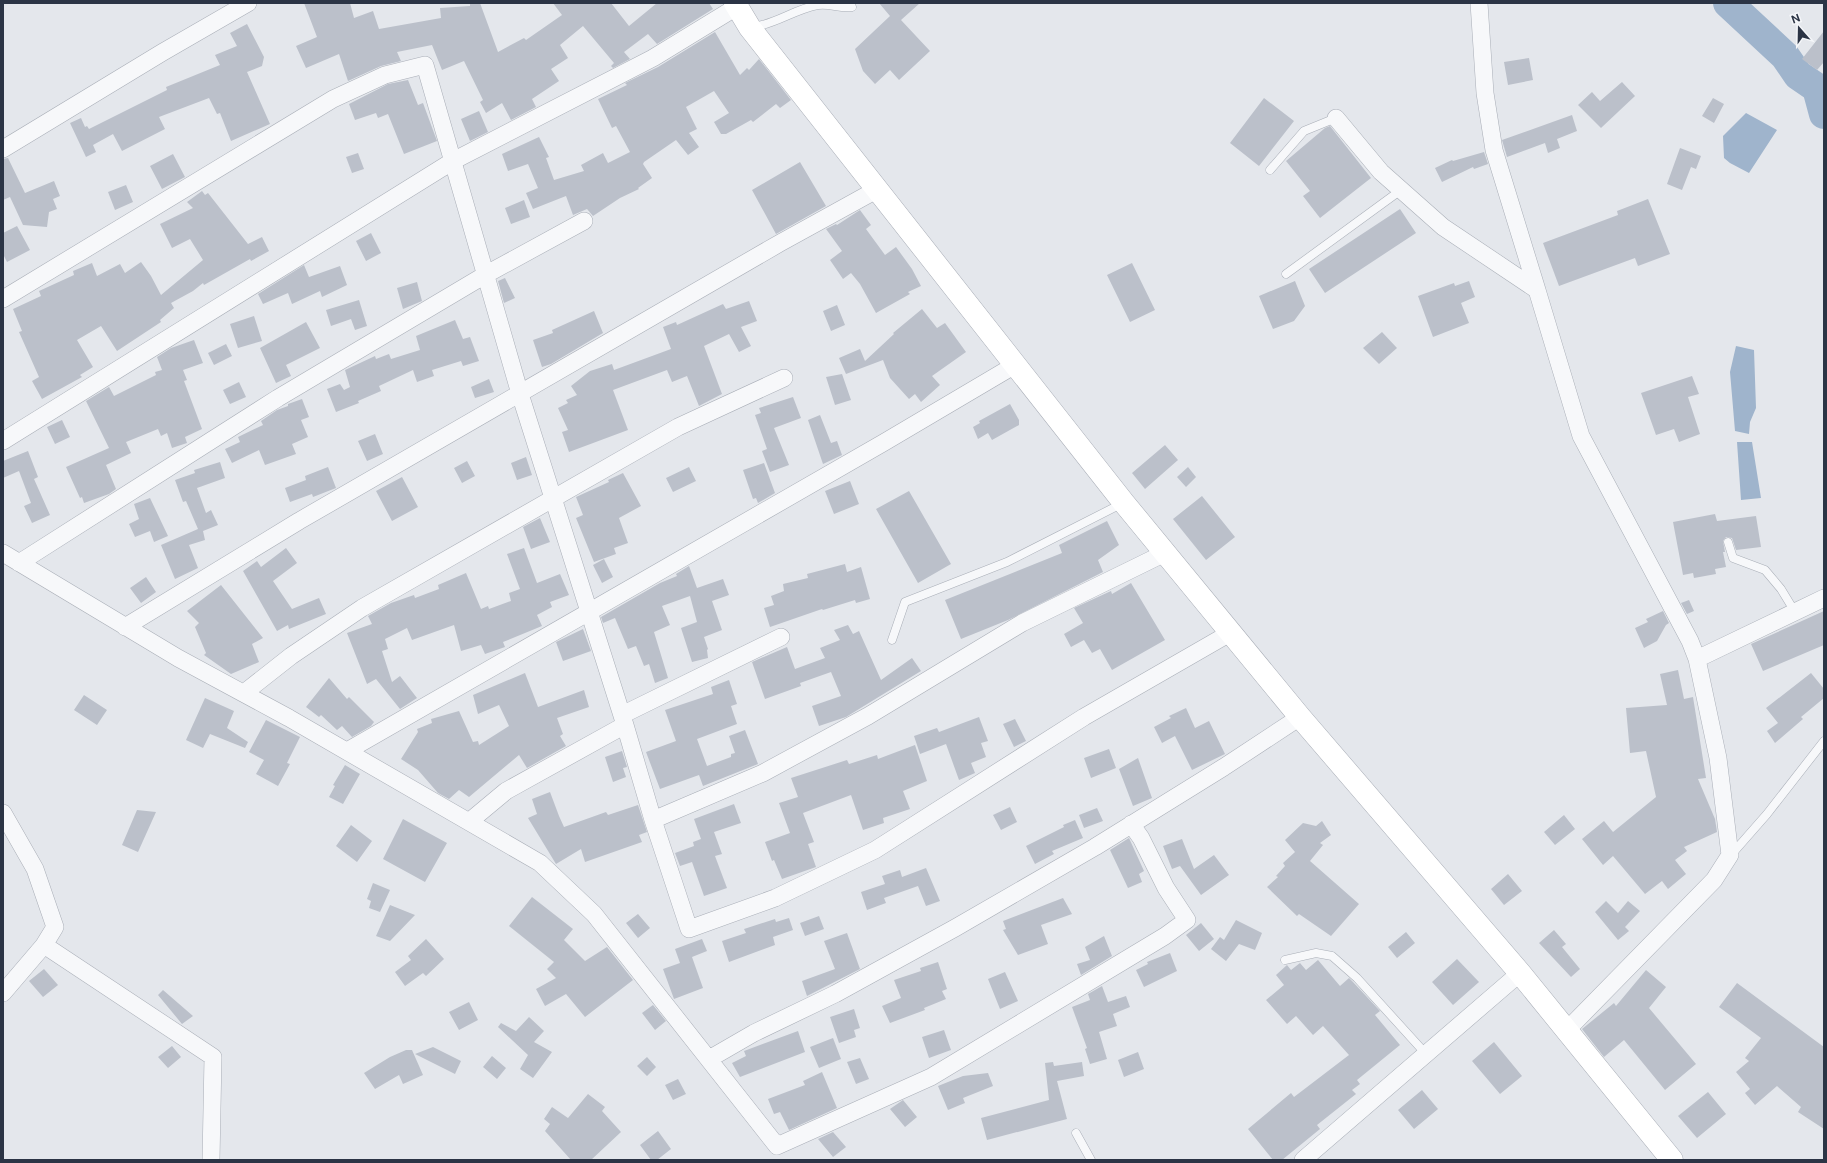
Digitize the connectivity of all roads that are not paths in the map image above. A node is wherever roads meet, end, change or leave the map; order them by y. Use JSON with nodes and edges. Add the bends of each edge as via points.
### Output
{"nodes":[{"id":1,"x":248,"y":3,"type":"edge"},
{"id":2,"x":1479,"y":3,"type":"edge"},
{"id":3,"x":736,"y":5,"type":"edge"},
{"id":4,"x":805,"y":6,"type":"edge"},
{"id":5,"x":852,"y":7,"type":"dead end"},
{"id":6,"x":750,"y":28,"type":"junction"},
{"id":7,"x":1336,"y":118,"type":"joint"},
{"id":8,"x":3,"y":149,"type":"edge"},
{"id":9,"x":453,"y":161,"type":"junction"},
{"id":10,"x":1270,"y":170,"type":"dead end"},
{"id":11,"x":878,"y":189,"type":"junction"},
{"id":12,"x":1401,"y":190,"type":"junction"},
{"id":13,"x":584,"y":221,"type":"dead end"},
{"id":14,"x":1286,"y":274,"type":"dead end"},
{"id":15,"x":485,"y":275,"type":"junction"},
{"id":16,"x":1537,"y":290,"type":"junction"},
{"id":17,"x":3,"y":299,"type":"edge"},
{"id":18,"x":1015,"y":365,"type":"junction"},
{"id":19,"x":784,"y":378,"type":"dead end"},
{"id":20,"x":520,"y":394,"type":"junction"},
{"id":21,"x":3,"y":441,"type":"edge"},
{"id":22,"x":553,"y":499,"type":"junction"},
{"id":23,"x":1124,"y":502,"type":"junction"},
{"id":24,"x":1728,"y":542,"type":"dead end"},
{"id":25,"x":3,"y":553,"type":"edge"},
{"id":26,"x":1165,"y":553,"type":"junction"},
{"id":27,"x":19,"y":563,"type":"junction"},
{"id":28,"x":1824,"y":598,"type":"edge"},
{"id":29,"x":589,"y":612,"type":"junction"},
{"id":30,"x":1795,"y":612,"type":"junction"},
{"id":31,"x":125,"y":626,"type":"junction"},
{"id":32,"x":1230,"y":633,"type":"junction"},
{"id":33,"x":781,"y":637,"type":"dead end"},
{"id":34,"x":892,"y":640,"type":"dead end"},
{"id":35,"x":1697,"y":659,"type":"junction"},
{"id":36,"x":244,"y":694,"type":"junction"},
{"id":37,"x":1300,"y":717,"type":"junction"},
{"id":38,"x":624,"y":720,"type":"junction"},
{"id":39,"x":1824,"y":741,"type":"edge"},
{"id":40,"x":347,"y":751,"type":"junction"},
{"id":41,"x":3,"y":813,"type":"edge"},
{"id":42,"x":653,"y":820,"type":"junction"},
{"id":43,"x":470,"y":821,"type":"junction"},
{"id":44,"x":1131,"y":824,"type":"junction"},
{"id":45,"x":1730,"y":855,"type":"junction"},
{"id":46,"x":44,"y":945,"type":"junction"},
{"id":47,"x":1285,"y":960,"type":"dead end"},
{"id":48,"x":1520,"y":973,"type":"junction"},
{"id":49,"x":3,"y":993,"type":"edge"},
{"id":50,"x":1566,"y":1031,"type":"junction"},
{"id":51,"x":1426,"y":1054,"type":"junction"},
{"id":52,"x":709,"y":1060,"type":"junction"},
{"id":53,"x":1076,"y":1133,"type":"dead end"},
{"id":54,"x":211,"y":1160,"type":"edge"},
{"id":55,"x":1091,"y":1160,"type":"edge"},
{"id":56,"x":1303,"y":1160,"type":"edge"},
{"id":57,"x":1672,"y":1160,"type":"edge"}],
"edges":[{"from":1,"to":8,"type":"street"},
{"from":2,"to":16,"type":"street","via":[[1486,93],[1494,150]]},
{"from":3,"to":6,"type":"street"},
{"from":3,"to":9,"type":"street","via":[[653,58]]},
{"from":4,"to":5,"type":"lane","via":[[828,4]]},
{"from":4,"to":6,"type":"lane","via":[[767,25]]},
{"from":6,"to":11,"type":"street"},
{"from":7,"to":10,"type":"lane","via":[[1304,131]]},
{"from":7,"to":12,"type":"street","via":[[1381,172]]},
{"from":9,"to":15,"type":"street"},
{"from":9,"to":17,"type":"street","via":[[424,65],[385,74],[333,98]]},
{"from":9,"to":21,"type":"street"},
{"from":11,"to":18,"type":"street"},
{"from":11,"to":20,"type":"street"},
{"from":12,"to":14,"type":"lane"},
{"from":12,"to":16,"type":"street","via":[[1443,227]]},
{"from":13,"to":15,"type":"street"},
{"from":15,"to":20,"type":"street"},
{"from":15,"to":27,"type":"street","via":[[278,398]]},
{"from":16,"to":35,"type":"street","via":[[1581,436],[1690,641]]},
{"from":18,"to":23,"type":"street"},
{"from":18,"to":29,"type":"street"},
{"from":19,"to":22,"type":"street","via":[[678,427]]},
{"from":20,"to":22,"type":"street"},
{"from":20,"to":31,"type":"street","via":[[299,521]]},
{"from":22,"to":29,"type":"street"},
{"from":22,"to":36,"type":"street","via":[[362,608],[291,656]]},
{"from":23,"to":26,"type":"street"},
{"from":23,"to":34,"type":"lane","via":[[1007,562],[905,602]]},
{"from":24,"to":30,"type":"lane","via":[[1733,558],[1765,570]]},
{"from":25,"to":27,"type":"street"},
{"from":26,"to":32,"type":"street"},
{"from":26,"to":42,"type":"street","via":[[1022,623],[868,716],[763,773]]},
{"from":27,"to":31,"type":"street"},
{"from":28,"to":30,"type":"street"},
{"from":29,"to":38,"type":"street"},
{"from":29,"to":40,"type":"street"},
{"from":30,"to":35,"type":"street"},
{"from":31,"to":36,"type":"street"},
{"from":32,"to":37,"type":"street"},
{"from":32,"to":42,"type":"street","via":[[1084,717],[875,850],[775,898],[689,929]]},
{"from":33,"to":38,"type":"street"},
{"from":35,"to":45,"type":"street","via":[[1718,758]]},
{"from":36,"to":40,"type":"street"},
{"from":37,"to":44,"type":"street"},
{"from":37,"to":48,"type":"street"},
{"from":38,"to":42,"type":"street"},
{"from":38,"to":43,"type":"street","via":[[506,791]]},
{"from":39,"to":45,"type":"lane","via":[[1767,814]]},
{"from":40,"to":43,"type":"street"},
{"from":41,"to":46,"type":"street","via":[[35,868],[55,927]]},
{"from":43,"to":52,"type":"street","via":[[540,863],[594,914]]},
{"from":44,"to":52,"type":"street","via":[[955,928],[835,994],[754,1033]]},
{"from":44,"to":52,"type":"street","via":[[1141,838],[1166,888],[1188,920],[931,1078],[777,1146]]},
{"from":45,"to":50,"type":"street","via":[[1714,880]]},
{"from":46,"to":49,"type":"street"},
{"from":46,"to":54,"type":"street","via":[[212,1057]]},
{"from":47,"to":51,"type":"lane","via":[[1316,953],[1332,956],[1356,978]]},
{"from":48,"to":50,"type":"street"},
{"from":48,"to":51,"type":"street"},
{"from":50,"to":57,"type":"street"},
{"from":51,"to":56,"type":"street"},
{"from":53,"to":55,"type":"lane"}]}
